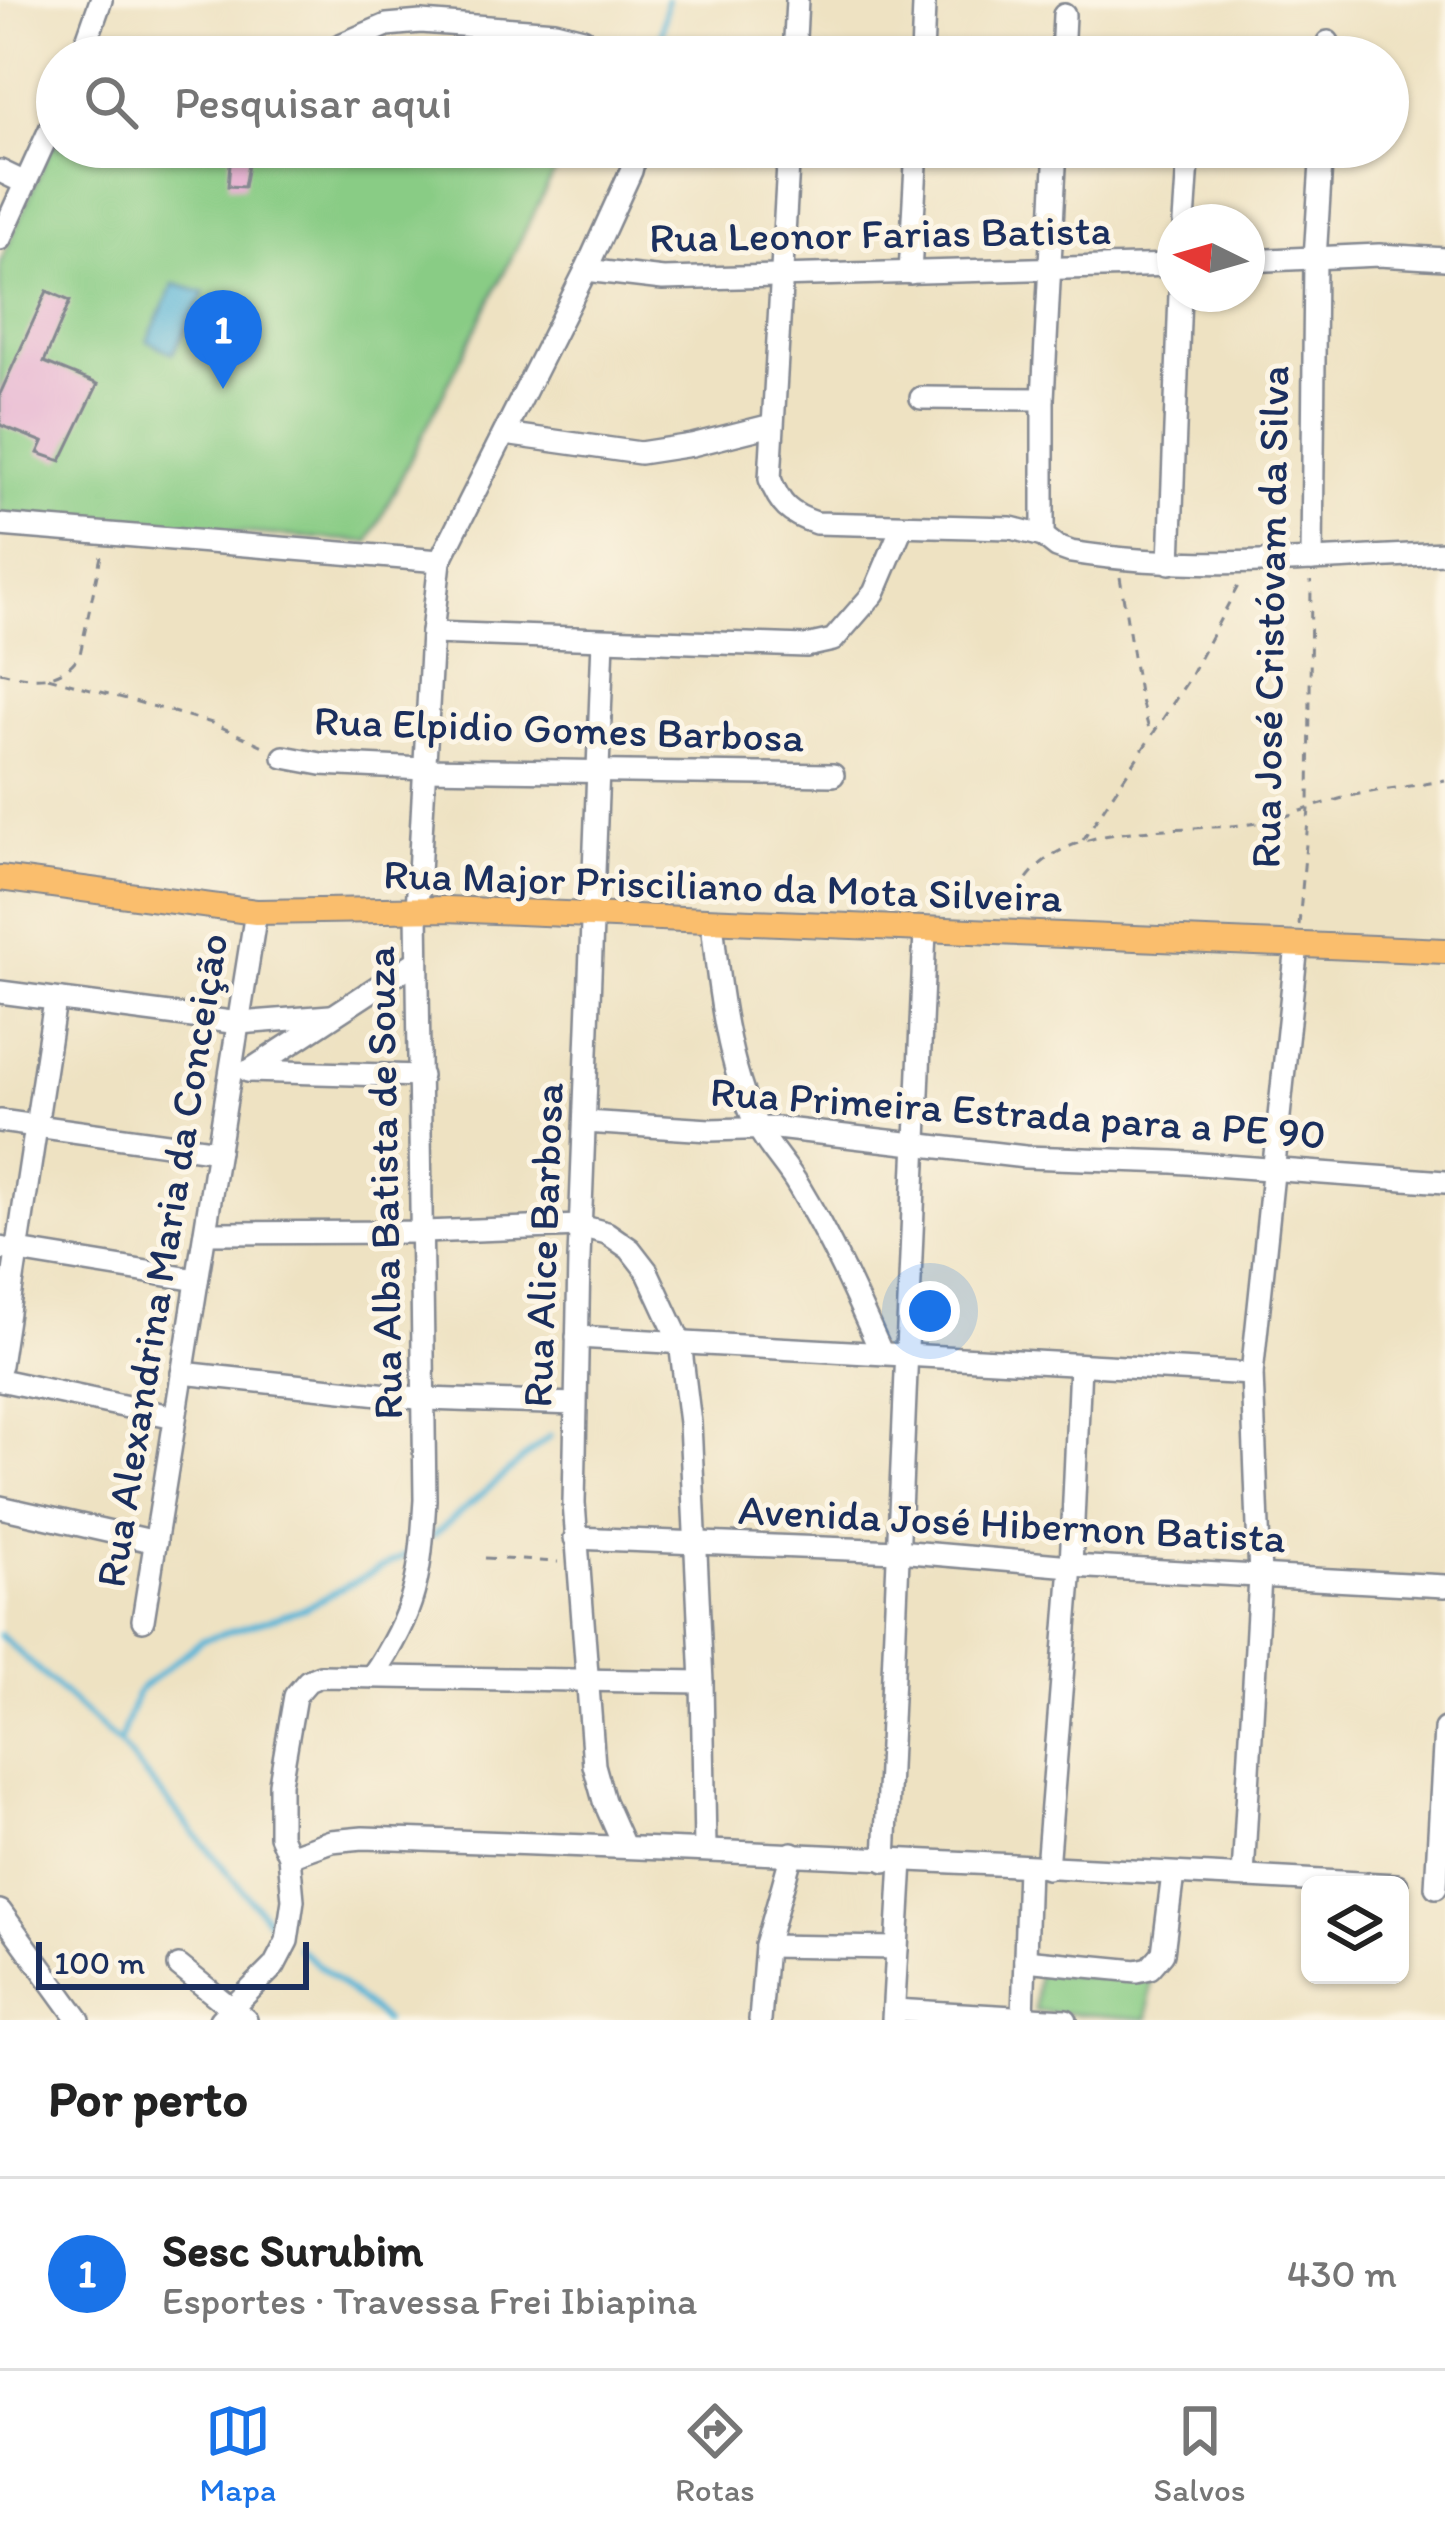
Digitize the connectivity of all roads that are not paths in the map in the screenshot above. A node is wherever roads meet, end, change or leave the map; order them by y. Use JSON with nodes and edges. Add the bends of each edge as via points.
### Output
{"nodes":[{"id":1,"x":101,"y":0,"type":"edge"},
{"id":2,"x":797,"y":0,"type":"edge"},
{"id":3,"x":924,"y":5,"type":"dead end"},
{"id":4,"x":1064,"y":15,"type":"dead end"},
{"id":5,"x":88,"y":36,"type":"edge"},
{"id":6,"x":361,"y":36,"type":"edge"},
{"id":7,"x":571,"y":36,"type":"edge"},
{"id":8,"x":795,"y":36,"type":"edge"},
{"id":9,"x":923,"y":36,"type":"edge"},
{"id":10,"x":1063,"y":36,"type":"edge"},
{"id":11,"x":36,"y":161,"type":"edge"},
{"id":12,"x":632,"y":168,"type":"edge"},
{"id":13,"x":788,"y":168,"type":"edge"},
{"id":14,"x":916,"y":168,"type":"edge"},
{"id":15,"x":1056,"y":168,"type":"edge"},
{"id":16,"x":1188,"y":168,"type":"edge"},
{"id":17,"x":1321,"y":168,"type":"edge"},
{"id":18,"x":0,"y":171,"type":"edge"},
{"id":19,"x":26,"y":183,"type":"junction"},
{"id":20,"x":1185,"y":204,"type":"edge"},
{"id":21,"x":0,"y":239,"type":"edge"},
{"id":22,"x":1316,"y":259,"type":"junction"},
{"id":23,"x":1445,"y":259,"type":"edge"},
{"id":24,"x":1265,"y":260,"type":"edge"},
{"id":25,"x":1157,"y":266,"type":"edge"},
{"id":26,"x":1049,"y":269,"type":"junction"},
{"id":27,"x":586,"y":270,"type":"junction"},
{"id":28,"x":910,"y":273,"type":"junction"},
{"id":29,"x":783,"y":277,"type":"junction"},
{"id":30,"x":1179,"y":312,"type":"edge"},
{"id":31,"x":921,"y":398,"type":"dead end"},
{"id":32,"x":1043,"y":399,"type":"junction"},
{"id":33,"x":772,"y":425,"type":"junction"},
{"id":34,"x":506,"y":434,"type":"junction"},
{"id":35,"x":0,"y":525,"type":"edge"},
{"id":36,"x":902,"y":527,"type":"junction"},
{"id":37,"x":1043,"y":536,"type":"junction"},
{"id":38,"x":1445,"y":553,"type":"edge"},
{"id":39,"x":1312,"y":560,"type":"junction"},
{"id":40,"x":440,"y":561,"type":"junction"},
{"id":41,"x":1170,"y":562,"type":"junction"},
{"id":42,"x":432,"y":633,"type":"junction"},
{"id":43,"x":603,"y":640,"type":"junction"},
{"id":44,"x":284,"y":757,"type":"road end"},
{"id":45,"x":424,"y":769,"type":"junction"},
{"id":46,"x":597,"y":771,"type":"junction"},
{"id":47,"x":833,"y":775,"type":"dead end"},
{"id":48,"x":0,"y":878,"type":"edge"},
{"id":49,"x":417,"y":910,"type":"junction"},
{"id":50,"x":256,"y":912,"type":"junction"},
{"id":51,"x":595,"y":918,"type":"junction"},
{"id":52,"x":712,"y":920,"type":"junction"},
{"id":53,"x":925,"y":931,"type":"junction"},
{"id":54,"x":1297,"y":945,"type":"junction"},
{"id":55,"x":1445,"y":951,"type":"edge"},
{"id":56,"x":417,"y":961,"type":"junction"},
{"id":57,"x":0,"y":992,"type":"edge"},
{"id":58,"x":55,"y":1001,"type":"junction"},
{"id":59,"x":330,"y":1016,"type":"junction"},
{"id":60,"x":238,"y":1023,"type":"junction"},
{"id":61,"x":240,"y":1071,"type":"junction"},
{"id":62,"x":421,"y":1076,"type":"junction"},
{"id":63,"x":0,"y":1121,"type":"edge"},
{"id":64,"x":585,"y":1122,"type":"junction"},
{"id":65,"x":36,"y":1126,"type":"junction"},
{"id":66,"x":758,"y":1129,"type":"junction"},
{"id":67,"x":916,"y":1143,"type":"junction"},
{"id":68,"x":218,"y":1151,"type":"junction"},
{"id":69,"x":1275,"y":1168,"type":"junction"},
{"id":70,"x":1445,"y":1182,"type":"edge"},
{"id":71,"x":580,"y":1226,"type":"junction"},
{"id":72,"x":424,"y":1232,"type":"junction"},
{"id":73,"x":205,"y":1233,"type":"junction"},
{"id":74,"x":10,"y":1249,"type":"edge"},
{"id":75,"x":197,"y":1280,"type":"junction"},
{"id":76,"x":577,"y":1337,"type":"junction"},
{"id":77,"x":680,"y":1342,"type":"junction"},
{"id":78,"x":880,"y":1352,"type":"junction"},
{"id":79,"x":906,"y":1353,"type":"junction"},
{"id":80,"x":0,"y":1365,"type":"edge"},
{"id":81,"x":1080,"y":1365,"type":"junction"},
{"id":82,"x":182,"y":1373,"type":"junction"},
{"id":83,"x":1252,"y":1374,"type":"junction"},
{"id":84,"x":0,"y":1380,"type":"edge"},
{"id":85,"x":426,"y":1399,"type":"junction"},
{"id":86,"x":574,"y":1404,"type":"junction"},
{"id":87,"x":176,"y":1417,"type":"junction"},
{"id":88,"x":0,"y":1507,"type":"edge"},
{"id":89,"x":575,"y":1538,"type":"junction"},
{"id":90,"x":156,"y":1542,"type":"junction"},
{"id":91,"x":697,"y":1543,"type":"junction"},
{"id":92,"x":898,"y":1551,"type":"junction"},
{"id":93,"x":1071,"y":1565,"type":"junction"},
{"id":94,"x":1260,"y":1576,"type":"junction"},
{"id":95,"x":1445,"y":1586,"type":"edge"},
{"id":96,"x":143,"y":1620,"type":"dead end"},
{"id":97,"x":372,"y":1676,"type":"junction"},
{"id":98,"x":587,"y":1678,"type":"junction"},
{"id":99,"x":703,"y":1682,"type":"junction"},
{"id":100,"x":1445,"y":1730,"type":"edge"},
{"id":101,"x":624,"y":1846,"type":"junction"},
{"id":102,"x":705,"y":1847,"type":"junction"},
{"id":103,"x":792,"y":1853,"type":"junction"},
{"id":104,"x":289,"y":1856,"type":"junction"},
{"id":105,"x":894,"y":1861,"type":"junction"},
{"id":106,"x":1037,"y":1868,"type":"junction"},
{"id":107,"x":1173,"y":1874,"type":"junction"},
{"id":108,"x":1243,"y":1876,"type":"junction"},
{"id":109,"x":1301,"y":1879,"type":"edge"},
{"id":110,"x":1409,"y":1885,"type":"edge"},
{"id":111,"x":1440,"y":1887,"type":"edge"},
{"id":112,"x":0,"y":1911,"type":"edge"},
{"id":113,"x":766,"y":1946,"type":"junction"},
{"id":114,"x":897,"y":1948,"type":"junction"},
{"id":115,"x":1025,"y":1960,"type":"junction"},
{"id":116,"x":179,"y":1966,"type":"dead end"},
{"id":117,"x":894,"y":2015,"type":"edge"},
{"id":118,"x":233,"y":2016,"type":"edge"},
{"id":119,"x":1023,"y":2016,"type":"junction"},
{"id":120,"x":79,"y":2020,"type":"edge"},
{"id":121,"x":760,"y":2020,"type":"edge"},
{"id":122,"x":1066,"y":2020,"type":"edge"}],
"edges":[{"from":1,"to":5,"type":"street"},
{"from":2,"to":8,"type":"street"},
{"from":3,"to":9,"type":"street"},
{"from":4,"to":10,"type":"street"},
{"from":6,"to":7,"type":"street","via":[[421,22]]},
{"from":11,"to":19,"type":"street"},
{"from":12,"to":27,"type":"street","name":"Rua Alba Batista de Souza"},
{"from":13,"to":29,"type":"street"},
{"from":14,"to":28,"type":"street"},
{"from":15,"to":26,"type":"street"},
{"from":16,"to":20,"type":"street"},
{"from":17,"to":22,"type":"street","name":"Rua José Cristóvam da Silva"},
{"from":18,"to":19,"type":"street"},
{"from":19,"to":21,"type":"street"},
{"from":22,"to":23,"type":"street"},
{"from":22,"to":24,"type":"street"},
{"from":22,"to":39,"type":"street","name":"Rua José Cristóvam da Silva"},
{"from":25,"to":26,"type":"street","name":"Rua Leonor Farias Batista"},
{"from":26,"to":28,"type":"street","name":"Rua Leonor Farias Batista"},
{"from":26,"to":32,"type":"street"},
{"from":27,"to":29,"type":"street","name":"Rua Leonor Farias Batista","via":[[663,279]]},
{"from":27,"to":34,"type":"street","name":"Rua Alba Batista de Souza"},
{"from":28,"to":29,"type":"street","name":"Rua Leonor Farias Batista"},
{"from":29,"to":33,"type":"street"},
{"from":30,"to":41,"type":"street"},
{"from":31,"to":32,"type":"street"},
{"from":32,"to":37,"type":"street"},
{"from":33,"to":34,"type":"street","via":[[640,453]]},
{"from":33,"to":36,"type":"street","via":[[770,479],[780,505],[816,523]]},
{"from":34,"to":40,"type":"street","name":"Rua Alba Batista de Souza"},
{"from":35,"to":40,"type":"street"},
{"from":36,"to":37,"type":"street"},
{"from":36,"to":43,"type":"street","via":[[874,593],[832,640]]},
{"from":37,"to":41,"type":"street","via":[[1071,551]]},
{"from":38,"to":39,"type":"street"},
{"from":39,"to":41,"type":"street"},
{"from":40,"to":42,"type":"street","name":"Rua Alba Batista de Souza"},
{"from":42,"to":43,"type":"street"},
{"from":42,"to":45,"type":"street","name":"Rua Alba Batista de Souza"},
{"from":43,"to":46,"type":"street","name":"Rua Alice Barbosa"},
{"from":44,"to":45,"type":"street","name":"Rua Elpidio Gomes Barbosa"},
{"from":45,"to":46,"type":"street","name":"Rua Elpidio Gomes Barbosa"},
{"from":45,"to":49,"type":"street","name":"Rua Alba Batista de Souza"},
{"from":46,"to":47,"type":"street","name":"Rua Elpidio Gomes Barbosa"},
{"from":46,"to":51,"type":"street","name":"Rua Alice Barbosa"},
{"from":48,"to":50,"type":"main road","name":"Rua Major Prisciliano da Mota Silveira"},
{"from":49,"to":50,"type":"main road","name":"Rua Major Prisciliano da Mota Silveira"},
{"from":49,"to":51,"type":"main road","name":"Rua Major Prisciliano da Mota Silveira"},
{"from":49,"to":56,"type":"street","name":"Rua Alba Batista de Souza"},
{"from":50,"to":60,"type":"street","name":"Rua Alexandrina Maria da Conceição"},
{"from":51,"to":52,"type":"main road","name":"Rua Major Prisciliano da Mota Silveira"},
{"from":51,"to":64,"type":"street","name":"Rua Alice Barbosa"},
{"from":52,"to":53,"type":"main road","name":"Rua Major Prisciliano da Mota Silveira"},
{"from":52,"to":66,"type":"street","via":[[729,1031]]},
{"from":53,"to":54,"type":"main road","name":"Rua Major Prisciliano da Mota Silveira"},
{"from":53,"to":67,"type":"street"},
{"from":54,"to":55,"type":"main road","name":"Rua Major Prisciliano da Mota Silveira"},
{"from":54,"to":69,"type":"street"},
{"from":56,"to":59,"type":"street","name":"Rua Major Prisciliano da Mota Silveira"},
{"from":56,"to":62,"type":"street","name":"Rua Alba Batista de Souza"},
{"from":57,"to":58,"type":"street"},
{"from":58,"to":60,"type":"street"},
{"from":58,"to":65,"type":"street"},
{"from":59,"to":60,"type":"street"},
{"from":59,"to":61,"type":"street","name":"Rua Major Prisciliano da Mota Silveira"},
{"from":60,"to":61,"type":"street","name":"Rua Alexandrina Maria da Conceição"},
{"from":61,"to":62,"type":"street"},
{"from":61,"to":68,"type":"street","name":"Rua Alexandrina Maria da Conceição"},
{"from":62,"to":72,"type":"street","name":"Rua Alba Batista de Souza"},
{"from":63,"to":65,"type":"street"},
{"from":64,"to":66,"type":"street","name":"Rua Primeira Estrada para a PE 90"},
{"from":64,"to":71,"type":"street","name":"Rua Alice Barbosa"},
{"from":65,"to":68,"type":"street"},
{"from":65,"to":74,"type":"street"},
{"from":66,"to":67,"type":"street","name":"Rua Primeira Estrada para a PE 90"},
{"from":66,"to":78,"type":"street","via":[[802,1191]]},
{"from":67,"to":69,"type":"street","name":"Rua Primeira Estrada para a PE 90","via":[[1025,1157]]},
{"from":67,"to":79,"type":"street"},
{"from":68,"to":73,"type":"street","name":"Rua Alexandrina Maria da Conceição"},
{"from":69,"to":70,"type":"street","name":"Rua Primeira Estrada para a PE 90"},
{"from":69,"to":83,"type":"street"},
{"from":71,"to":72,"type":"street"},
{"from":71,"to":76,"type":"street","name":"Rua Alice Barbosa"},
{"from":71,"to":77,"type":"street","via":[[631,1249]]},
{"from":72,"to":73,"type":"street"},
{"from":72,"to":85,"type":"street","name":"Rua Alba Batista de Souza"},
{"from":73,"to":75,"type":"street","name":"Rua Alexandrina Maria da Conceição"},
{"from":74,"to":75,"type":"street"},
{"from":74,"to":80,"type":"street"},
{"from":75,"to":82,"type":"street","name":"Rua Alexandrina Maria da Conceição"},
{"from":76,"to":77,"type":"street"},
{"from":76,"to":86,"type":"street","name":"Rua Alice Barbosa"},
{"from":77,"to":78,"type":"street"},
{"from":77,"to":91,"type":"street"},
{"from":78,"to":79,"type":"street"},
{"from":79,"to":81,"type":"street"},
{"from":79,"to":92,"type":"street"},
{"from":81,"to":83,"type":"street"},
{"from":81,"to":93,"type":"street"},
{"from":82,"to":85,"type":"street"},
{"from":82,"to":87,"type":"street","name":"Rua Alexandrina Maria da Conceição"},
{"from":83,"to":94,"type":"street"},
{"from":84,"to":87,"type":"street"},
{"from":85,"to":86,"type":"street"},
{"from":85,"to":97,"type":"street","name":"Rua Alba Batista de Souza","via":[[416,1594]]},
{"from":86,"to":89,"type":"street","name":"Rua Alice Barbosa"},
{"from":87,"to":90,"type":"street","name":"Rua Alexandrina Maria da Conceição"},
{"from":88,"to":90,"type":"street"},
{"from":89,"to":91,"type":"street","name":"Avenida José Hibernon Batista"},
{"from":89,"to":98,"type":"street","name":"Rua Alice Barbosa"},
{"from":90,"to":96,"type":"street","name":"Rua Alexandrina Maria da Conceição"},
{"from":91,"to":92,"type":"street","name":"Avenida José Hibernon Batista"},
{"from":91,"to":99,"type":"street"},
{"from":92,"to":93,"type":"street","name":"Avenida José Hibernon Batista"},
{"from":92,"to":105,"type":"street"},
{"from":93,"to":94,"type":"street","name":"Avenida José Hibernon Batista"},
{"from":93,"to":106,"type":"street"},
{"from":94,"to":95,"type":"street","name":"Avenida José Hibernon Batista"},
{"from":94,"to":108,"type":"street"},
{"from":97,"to":98,"type":"street"},
{"from":97,"to":104,"type":"street","via":[[320,1676],[295,1696],[280,1783],[280,1836]]},
{"from":98,"to":99,"type":"street"},
{"from":98,"to":101,"type":"street","name":"Rua Alice Barbosa","via":[[594,1765]]},
{"from":99,"to":102,"type":"street"},
{"from":100,"to":111,"type":"street"},
{"from":101,"to":102,"type":"street"},
{"from":101,"to":104,"type":"street","via":[[363,1838]]},
{"from":102,"to":103,"type":"street"},
{"from":103,"to":105,"type":"street"},
{"from":103,"to":113,"type":"street"},
{"from":104,"to":118,"type":"street","via":[[291,1921],[274,1966]]},
{"from":105,"to":106,"type":"street"},
{"from":105,"to":114,"type":"street"},
{"from":106,"to":107,"type":"street"},
{"from":106,"to":115,"type":"street"},
{"from":107,"to":108,"type":"street"},
{"from":107,"to":115,"type":"street","via":[[1162,1953],[1150,1968]]},
{"from":108,"to":109,"type":"street"},
{"from":110,"to":111,"type":"street"},
{"from":112,"to":120,"type":"street"},
{"from":113,"to":114,"type":"street"},
{"from":113,"to":121,"type":"street"},
{"from":114,"to":117,"type":"street"},
{"from":115,"to":119,"type":"street"},
{"from":116,"to":118,"type":"street"},
{"from":117,"to":119,"type":"street"},
{"from":119,"to":122,"type":"street"}]}
